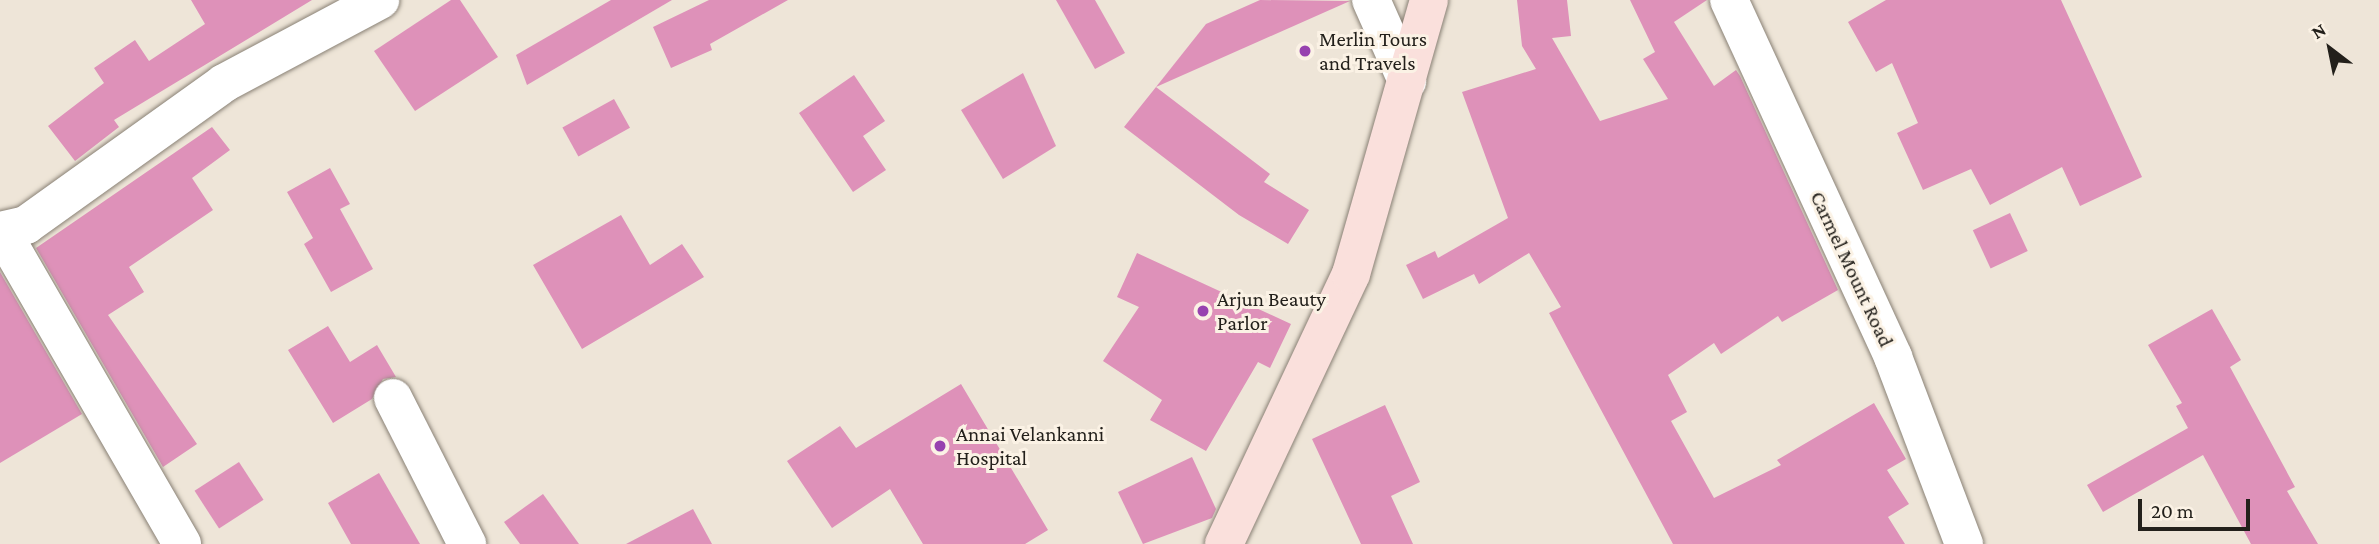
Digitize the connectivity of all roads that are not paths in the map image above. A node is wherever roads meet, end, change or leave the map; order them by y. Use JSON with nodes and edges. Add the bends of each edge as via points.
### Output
{"nodes":[{"id":1,"x":380,"y":0,"type":"edge"},
{"id":2,"x":1371,"y":0,"type":"edge"},
{"id":3,"x":1429,"y":0,"type":"edge"},
{"id":4,"x":1729,"y":0,"type":"edge"},
{"id":5,"x":1408,"y":81,"type":"junction"},
{"id":6,"x":1,"y":232,"type":"edge"},
{"id":7,"x":393,"y":398,"type":"dead end"},
{"id":8,"x":182,"y":544,"type":"edge"},
{"id":9,"x":467,"y":544,"type":"edge"},
{"id":10,"x":1224,"y":544,"type":"edge"},
{"id":11,"x":1964,"y":544,"type":"edge"}],
"edges":[{"from":1,"to":6,"type":"street","via":[[224,83],[26,225]]},
{"from":2,"to":5,"type":"street"},
{"from":3,"to":5,"type":"main road"},
{"from":4,"to":11,"type":"street","name":"Carmel Mount Road","via":[[1893,357]]},
{"from":5,"to":10,"type":"main road","via":[[1351,275]]},
{"from":6,"to":8,"type":"street"},
{"from":7,"to":9,"type":"street"}]}
